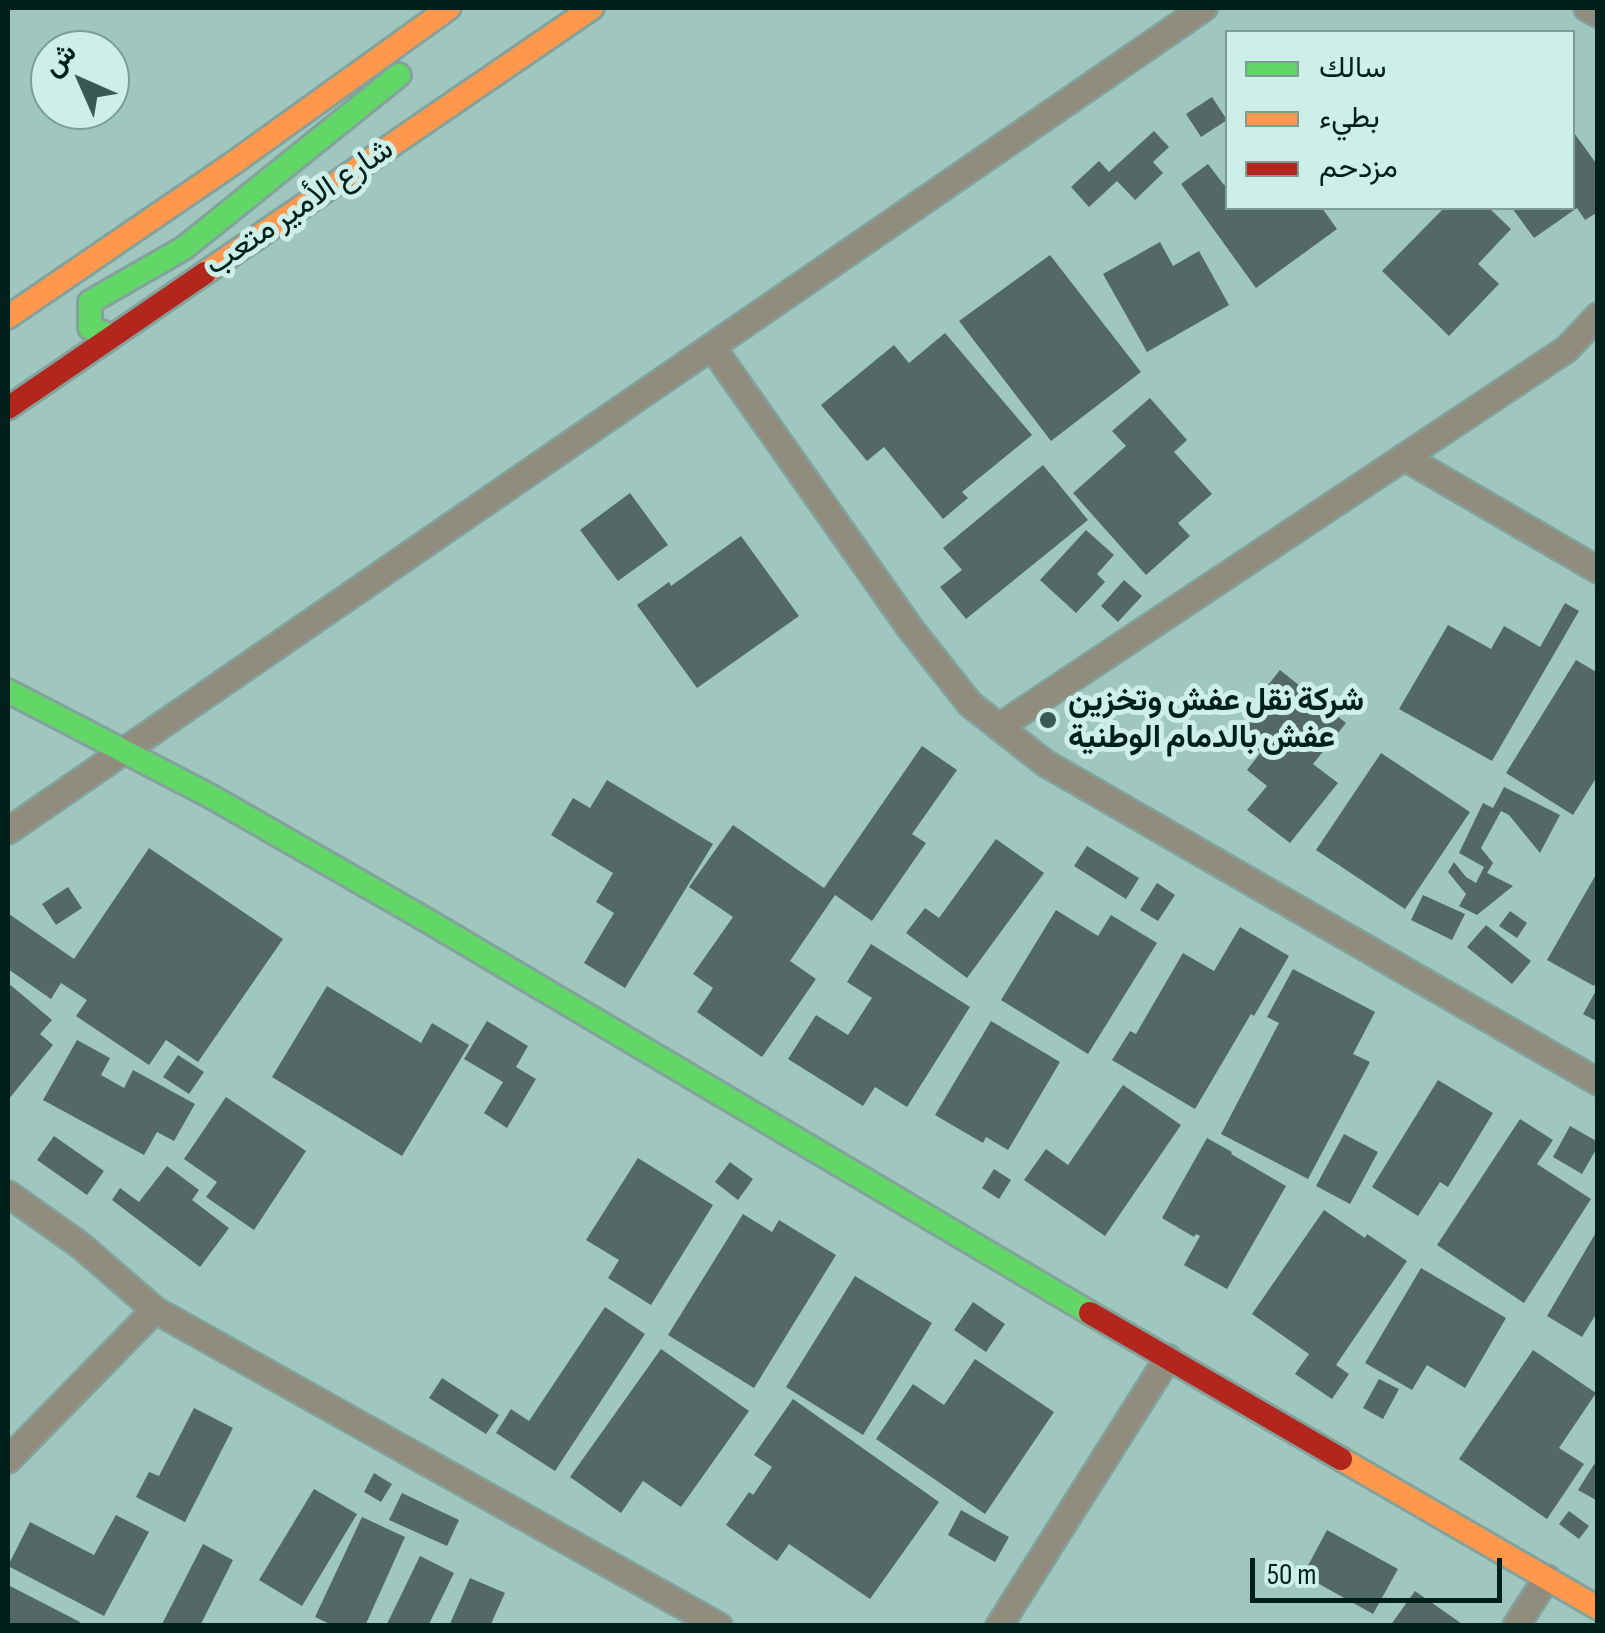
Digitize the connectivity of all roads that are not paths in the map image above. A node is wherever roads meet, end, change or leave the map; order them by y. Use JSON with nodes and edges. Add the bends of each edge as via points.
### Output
{"nodes":[{"id":1,"x":592,"y":8,"type":"edge"},
{"id":2,"x":1204,"y":8,"type":"edge"},
{"id":3,"x":1587,"y":8,"type":"edge"},
{"id":4,"x":443,"y":12,"type":"edge"},
{"id":5,"x":1598,"y":14,"type":"edge"},
{"id":6,"x":1598,"y":316,"type":"edge"},
{"id":7,"x":8,"y":317,"type":"edge"},
{"id":8,"x":112,"y":336,"type":"junction"},
{"id":9,"x":712,"y":346,"type":"junction"},
{"id":10,"x":45,"y":382,"type":"junction"},
{"id":11,"x":8,"y":408,"type":"edge"},
{"id":12,"x":8,"y":427,"type":"edge"},
{"id":13,"x":1404,"y":457,"type":"junction"},
{"id":14,"x":1598,"y":570,"type":"edge"},
{"id":15,"x":8,"y":692,"type":"edge"},
{"id":16,"x":999,"y":727,"type":"junction"},
{"id":17,"x":124,"y":750,"type":"junction"},
{"id":18,"x":8,"y":831,"type":"edge"},
{"id":19,"x":1598,"y":1082,"type":"edge"},
{"id":20,"x":8,"y":1194,"type":"edge"},
{"id":21,"x":155,"y":1310,"type":"junction"},
{"id":22,"x":1168,"y":1358,"type":"junction"},
{"id":23,"x":8,"y":1460,"type":"edge"},
{"id":24,"x":1547,"y":1578,"type":"junction"},
{"id":25,"x":1598,"y":1608,"type":"edge"},
{"id":26,"x":720,"y":1626,"type":"edge"},
{"id":27,"x":998,"y":1626,"type":"edge"},
{"id":28,"x":1516,"y":1626,"type":"edge"}],
"edges":[{"from":1,"to":8,"type":"street","name":"شارع الأمير متعب"},
{"from":2,"to":9,"type":"street"},
{"from":3,"to":5,"type":"street"},
{"from":4,"to":7,"type":"street"},
{"from":4,"to":8,"type":"street","via":[[409,66],[358,110],[184,248],[90,302],[90,328]]},
{"from":6,"to":13,"type":"street","via":[[1567,349]]},
{"from":8,"to":10,"type":"street","name":"شارع الأمير متعب"},
{"from":9,"to":16,"type":"street","via":[[910,628],[970,704]]},
{"from":9,"to":17,"type":"street"},
{"from":10,"to":11,"type":"street","name":"شارع الأمير متعب"},
{"from":10,"to":12,"type":"street"},
{"from":13,"to":14,"type":"street"},
{"from":13,"to":16,"type":"street"},
{"from":15,"to":17,"type":"street"},
{"from":16,"to":19,"type":"street","via":[[1129,813]]},
{"from":17,"to":18,"type":"street"},
{"from":17,"to":22,"type":"street","via":[[428,921]]},
{"from":20,"to":21,"type":"street","via":[[80,1244]]},
{"from":21,"to":23,"type":"street"},
{"from":21,"to":26,"type":"street"},
{"from":22,"to":24,"type":"street"},
{"from":22,"to":27,"type":"street"},
{"from":24,"to":25,"type":"street"},
{"from":24,"to":28,"type":"street"}]}
